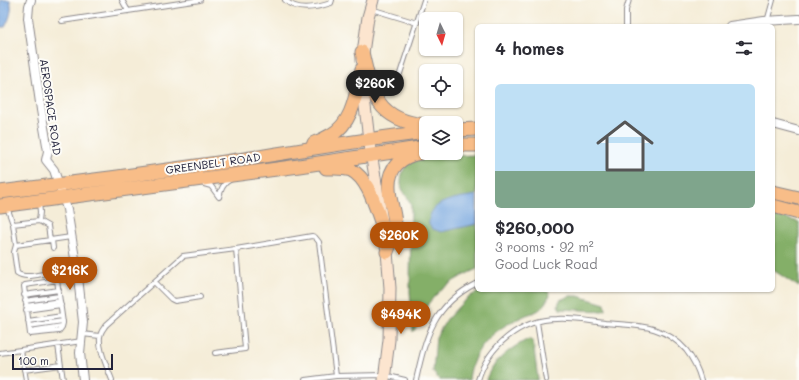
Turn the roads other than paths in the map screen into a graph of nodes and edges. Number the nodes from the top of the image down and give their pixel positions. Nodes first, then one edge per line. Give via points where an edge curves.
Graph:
1 (31, 0) edge
2 (122, 0) edge
3 (200, 0) edge
4 (285, 0) edge
5 (332, 0) edge
6 (424, 0) edge
7 (629, 0) edge
8 (773, 0) edge
9 (371, 4) edge
10 (128, 11) junction
11 (799, 19) edge
12 (62, 21) dead end
13 (764, 21) junction
14 (417, 23) junction
15 (626, 24) edge
16 (744, 24) edge
17 (362, 52) junction
18 (362, 69) junction
19 (395, 89) dead end
20 (775, 124) edge
21 (419, 125) edge
22 (463, 129) edge
23 (474, 129) edge
24 (799, 130) edge
25 (419, 133) edge
26 (369, 140) junction
27 (475, 144) edge
28 (463, 145) edge
29 (419, 148) edge
30 (302, 149) junction
31 (475, 149) edge
32 (463, 150) edge
33 (419, 153) edge
34 (371, 155) junction
35 (254, 172) junction
36 (177, 182) junction
37 (58, 185) junction
38 (198, 185) dead end
39 (191, 186) dead end
40 (0, 192) edge
41 (775, 192) edge
42 (64, 198) junction
43 (799, 198) edge
44 (38, 202) junction
45 (3, 206) edge
46 (775, 206) edge
47 (799, 212) edge
48 (36, 222) junction
49 (13, 224) junction
50 (383, 227) junction
51 (71, 237) junction
52 (51, 240) junction
53 (16, 245) junction
54 (53, 248) dead end
55 (236, 249) junction
56 (387, 252) junction
57 (55, 262) dead end
58 (78, 277) junction
59 (57, 280) junction
60 (154, 282) junction
61 (475, 284) edge
62 (59, 290) junction
63 (24, 295) junction
64 (200, 297) dead end
65 (60, 300) junction
66 (26, 306) junction
67 (62, 316) junction
68 (28, 321) junction
69 (537, 322) junction
70 (63, 324) junction
71 (29, 328) junction
72 (100, 336) junction
73 (82, 338) junction
74 (58, 345) junction
75 (21, 350) junction
76 (0, 353) edge
77 (216, 353) dead end
78 (61, 365) junction
79 (24, 370) junction
80 (336, 376) junction
81 (384, 378) edge
82 (320, 379) edge
83 (26, 380) edge
84 (63, 380) edge
85 (82, 380) edge
86 (112, 380) edge
87 (306, 380) edge
88 (405, 380) edge
89 (416, 380) edge
90 (478, 380) edge
91 (546, 380) edge
92 (701, 380) edge

1 - 37 street, AEROSPACE ROAD via 28,18 48,151 46,160 54,170
2 - 10 lane
3 - 10 lane
4 - 5 lane via 304,8 318,7 331,3
6 - 14 lane
7 - 15 lane
8 - 13 lane via 768,18
9 - 14 lane
9 - 17 main road
10 - 12 lane
11 - 13 street
13 - 16 street
14 - 19 lane
17 - 18 main road
17 - 21 main road via 371,90 384,109 405,122
18 - 26 main road
18 - 30 main road via 352,111 343,125 332,135
20 - 24 street
22 - 23 main road
25 - 26 main road, GREENBELT ROAD
26 - 30 main road, GREENBELT ROAD
26 - 34 main road
27 - 28 main road
29 - 34 main road, GREENBELT ROAD
30 - 37 main road, GREENBELT ROAD
31 - 32 main road
33 - 56 main road via 410,154 396,163 390,177 389,188 395,225
34 - 35 main road, GREENBELT ROAD
34 - 50 main road
35 - 36 main road, GREENBELT ROAD
35 - 38 lane via 242,179 225,182 219,197 211,186
35 - 50 main road via 324,168 351,170 369,190
36 - 39 lane
36 - 42 main road, GREENBELT ROAD
37 - 40 main road, GREENBELT ROAD
37 - 42 street, AEROSPACE ROAD
41 - 43 main road
42 - 44 main road, GREENBELT ROAD
42 - 51 street, AEROSPACE ROAD
44 - 45 main road, GREENBELT ROAD
44 - 48 lane via 40,212
45 - 49 lane
46 - 47 main road
48 - 49 lane
48 - 52 lane via 48,226
49 - 53 lane
50 - 56 main road
51 - 52 lane
51 - 58 street, AEROSPACE ROAD
52 - 53 lane via 28,241
52 - 54 lane
53 - 57 lane via 14,252 17,273 20,276 55,271
55 - 60 lane via 183,256
55 - 77 lane via 245,349
55 - 80 lane via 312,236 318,239
56 - 81 main road via 390,316
58 - 59 lane
58 - 73 street, AEROSPACE ROAD via 83,322
59 - 62 lane
59 - 63 lane via 24,286
60 - 64 lane via 171,300
60 - 72 lane via 106,325
61 - 89 lane via 456,295 436,318 428,334
62 - 63 lane
62 - 65 lane
63 - 66 lane
65 - 66 lane
65 - 66 lane
65 - 67 lane
66 - 68 lane
67 - 68 lane
67 - 70 lane
68 - 71 lane
69 - 90 lane via 521,328 501,343 483,366
69 - 91 lane
69 - 92 lane via 556,319 576,320 658,330 675,339 691,356
70 - 71 lane
70 - 71 lane via 59,330 30,334
72 - 73 lane
72 - 86 lane
73 - 74 lane
73 - 85 street, AEROSPACE ROAD
74 - 75 lane
74 - 78 lane
75 - 76 lane
75 - 79 lane
78 - 79 lane
78 - 84 lane
79 - 83 lane
80 - 81 lane
80 - 82 lane
81 - 88 lane
82 - 87 lane

